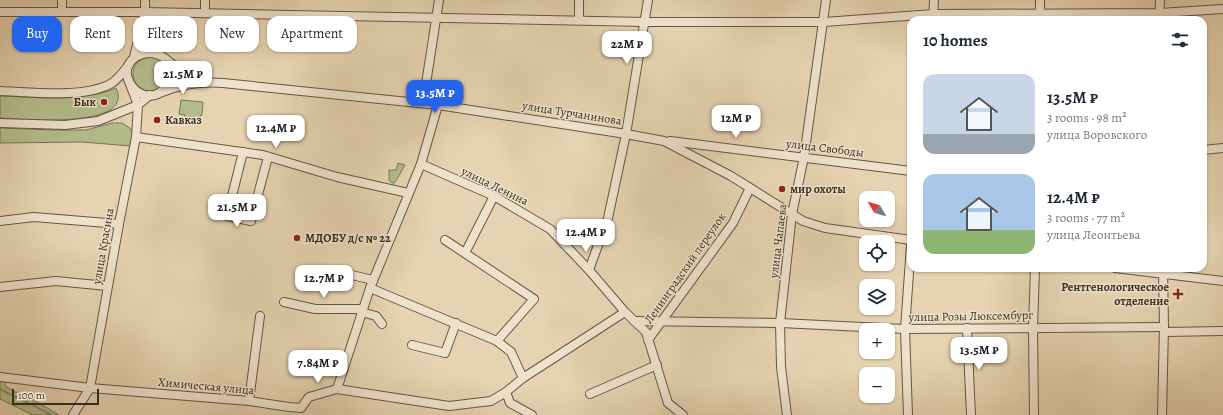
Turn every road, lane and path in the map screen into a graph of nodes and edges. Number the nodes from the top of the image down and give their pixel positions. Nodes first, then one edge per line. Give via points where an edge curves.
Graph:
1 (62, 0) edge
2 (145, 0) edge
3 (205, 0) edge
4 (439, 0) edge
5 (579, 0) edge
6 (648, 0) edge
7 (826, 0) edge
8 (934, 0) edge
9 (1040, 0) edge
10 (1160, 0) edge
11 (1223, 9) edge
12 (0, 12) edge
13 (62, 12) junction
14 (205, 13) junction
15 (144, 14) junction
16 (933, 16) edge
17 (1040, 16) edge
18 (1159, 16) edge
19 (436, 17) junction
20 (907, 18) edge
21 (579, 20) junction
22 (644, 22) junction
23 (824, 22) junction
24 (163, 57) junction
25 (132, 61) junction
26 (128, 79) junction
27 (206, 82) junction
28 (0, 91) edge
29 (153, 95) junction
30 (423, 103) junction
31 (438, 104) junction
32 (138, 105) junction
33 (0, 123) edge
34 (626, 134) junction
35 (136, 137) junction
36 (664, 141) junction
37 (1223, 148) edge
38 (1207, 150) edge
39 (243, 152) junction
40 (268, 157) junction
41 (804, 157) junction
42 (421, 164) junction
43 (907, 170) edge
44 (750, 188) junction
45 (408, 193) junction
46 (494, 196) junction
47 (792, 214) junction
48 (0, 221) edge
49 (118, 224) junction
50 (907, 239) edge
51 (445, 240) dead end
52 (465, 253) junction
53 (319, 270) dead end
54 (589, 270) junction
55 (909, 272) edge
56 (1035, 272) edge
57 (1163, 272) edge
58 (1169, 272) edge
59 (373, 280) junction
60 (1223, 281) edge
61 (108, 286) junction
62 (0, 287) edge
63 (370, 288) junction
64 (284, 302) dead end
65 (361, 310) junction
66 (625, 312) junction
67 (260, 316) dead end
68 (634, 321) junction
69 (661, 321) junction
70 (456, 323) junction
71 (780, 323) junction
72 (382, 324) dead end
73 (967, 328) junction
74 (1033, 328) junction
75 (905, 329) junction
76 (1164, 329) junction
77 (1223, 331) edge
78 (648, 340) junction
79 (497, 341) junction
80 (412, 345) dead end
81 (656, 365) junction
82 (0, 377) edge
83 (522, 378) junction
84 (90, 388) junction
85 (337, 389) junction
86 (506, 392) junction
87 (590, 394) dead end
88 (249, 402) junction
89 (74, 415) edge
90 (532, 415) edge
91 (683, 415) edge
92 (787, 415) edge
93 (908, 415) edge
94 (971, 415) edge
95 (1034, 415) edge
96 (1162, 415) edge

1 - 13 street
2 - 15 street
3 - 14 street
4 - 19 street
5 - 21 street
6 - 22 street
7 - 23 street, улица Чапаева
8 - 16 street
9 - 17 street
10 - 18 street
11 - 18 street
12 - 13 street
13 - 15 street
14 - 15 street
14 - 19 street
15 - 24 street via 148,34 154,47
15 - 25 street
17 - 18 street
19 - 21 street
19 - 30 street
20 - 23 street
21 - 22 street
22 - 23 street
22 - 34 street
23 - 41 street, улица Чапаева
24 - 25 street via 151,52
24 - 27 street, улица Турчанинова via 186,74
24 - 29 street via 171,70 170,77 167,85
25 - 26 street via 127,71
25 - 28 street via 114,82 102,88 74,93
26 - 29 street via 141,94
26 - 32 street, улица Красина
27 - 29 street, улица Турчанинова
27 - 30 street, улица Турчанинова
29 - 32 street, улица Турчанинова
30 - 31 street, улица Турчанинова
31 - 34 street, улица Турчанинова
31 - 42 street
32 - 33 street, улица Турчанинова via 92,122 65,125
32 - 35 street, улица Красина
34 - 36 street, улица Турчанинова
34 - 54 street via 608,218
35 - 39 street
35 - 49 street, улица Красина
36 - 41 street, улица Свободы
36 - 44 street, улица Турчанинова
37 - 38 street
39 - 40 street
39 - 40 street via 227,216 251,221
40 - 45 street via 336,177
41 - 43 street, улица Свободы
41 - 47 street, улица Чапаева
42 - 45 street
42 - 46 street, улица Ленина
44 - 47 street, улица Турчанинова
44 - 69 street, Ленинградский переулок via 733,223
45 - 59 street
46 - 52 street
46 - 54 street, улица Ленина via 550,229
47 - 50 street, улица Турчанинова via 825,228
47 - 71 street, улица Чапаева
48 - 49 street via 34,217
49 - 61 street, улица Красина
51 - 52 street
52 - 79 street via 534,299
53 - 59 street
54 - 66 street, улица Ленина
55 - 75 street
56 - 74 street
57 - 76 street
58 - 60 street
59 - 63 street
61 - 62 street via 56,281
61 - 84 street, улица Красина
63 - 65 street
63 - 70 street
64 - 65 street via 315,309
65 - 72 street via 376,316
65 - 85 street
66 - 68 street, улица Ленина
66 - 83 street, Ленинградский переулок
67 - 88 street
68 - 69 street, улица Розы Люксембург
68 - 78 street, улица Ленина via 646,332
69 - 71 street, улица Розы Люксембург
69 - 78 street, Ленинградский переулок
70 - 79 street
70 - 80 street via 445,353
71 - 75 street, улица Розы Люксембург
71 - 92 street, улица Чапаева via 781,367
73 - 74 street, улица Розы Люксембург
73 - 75 street, улица Розы Люксембург
73 - 94 street
74 - 76 street, улица Розы Люксембург
74 - 95 street
75 - 93 street
76 - 77 street, улица Розы Люксембург
76 - 96 street
78 - 81 street, улица Ленина
79 - 83 street via 511,352
81 - 87 street
81 - 91 street, улица Ленина via 668,403
82 - 84 street, Химическая улица
83 - 86 street, Ленинградский переулок
84 - 88 street, Химическая улица
84 - 89 street, улица Красина
85 - 86 street, Химическая улица via 449,406 491,401
85 - 88 street, Химическая улица via 309,397 301,408
86 - 90 street via 510,403

